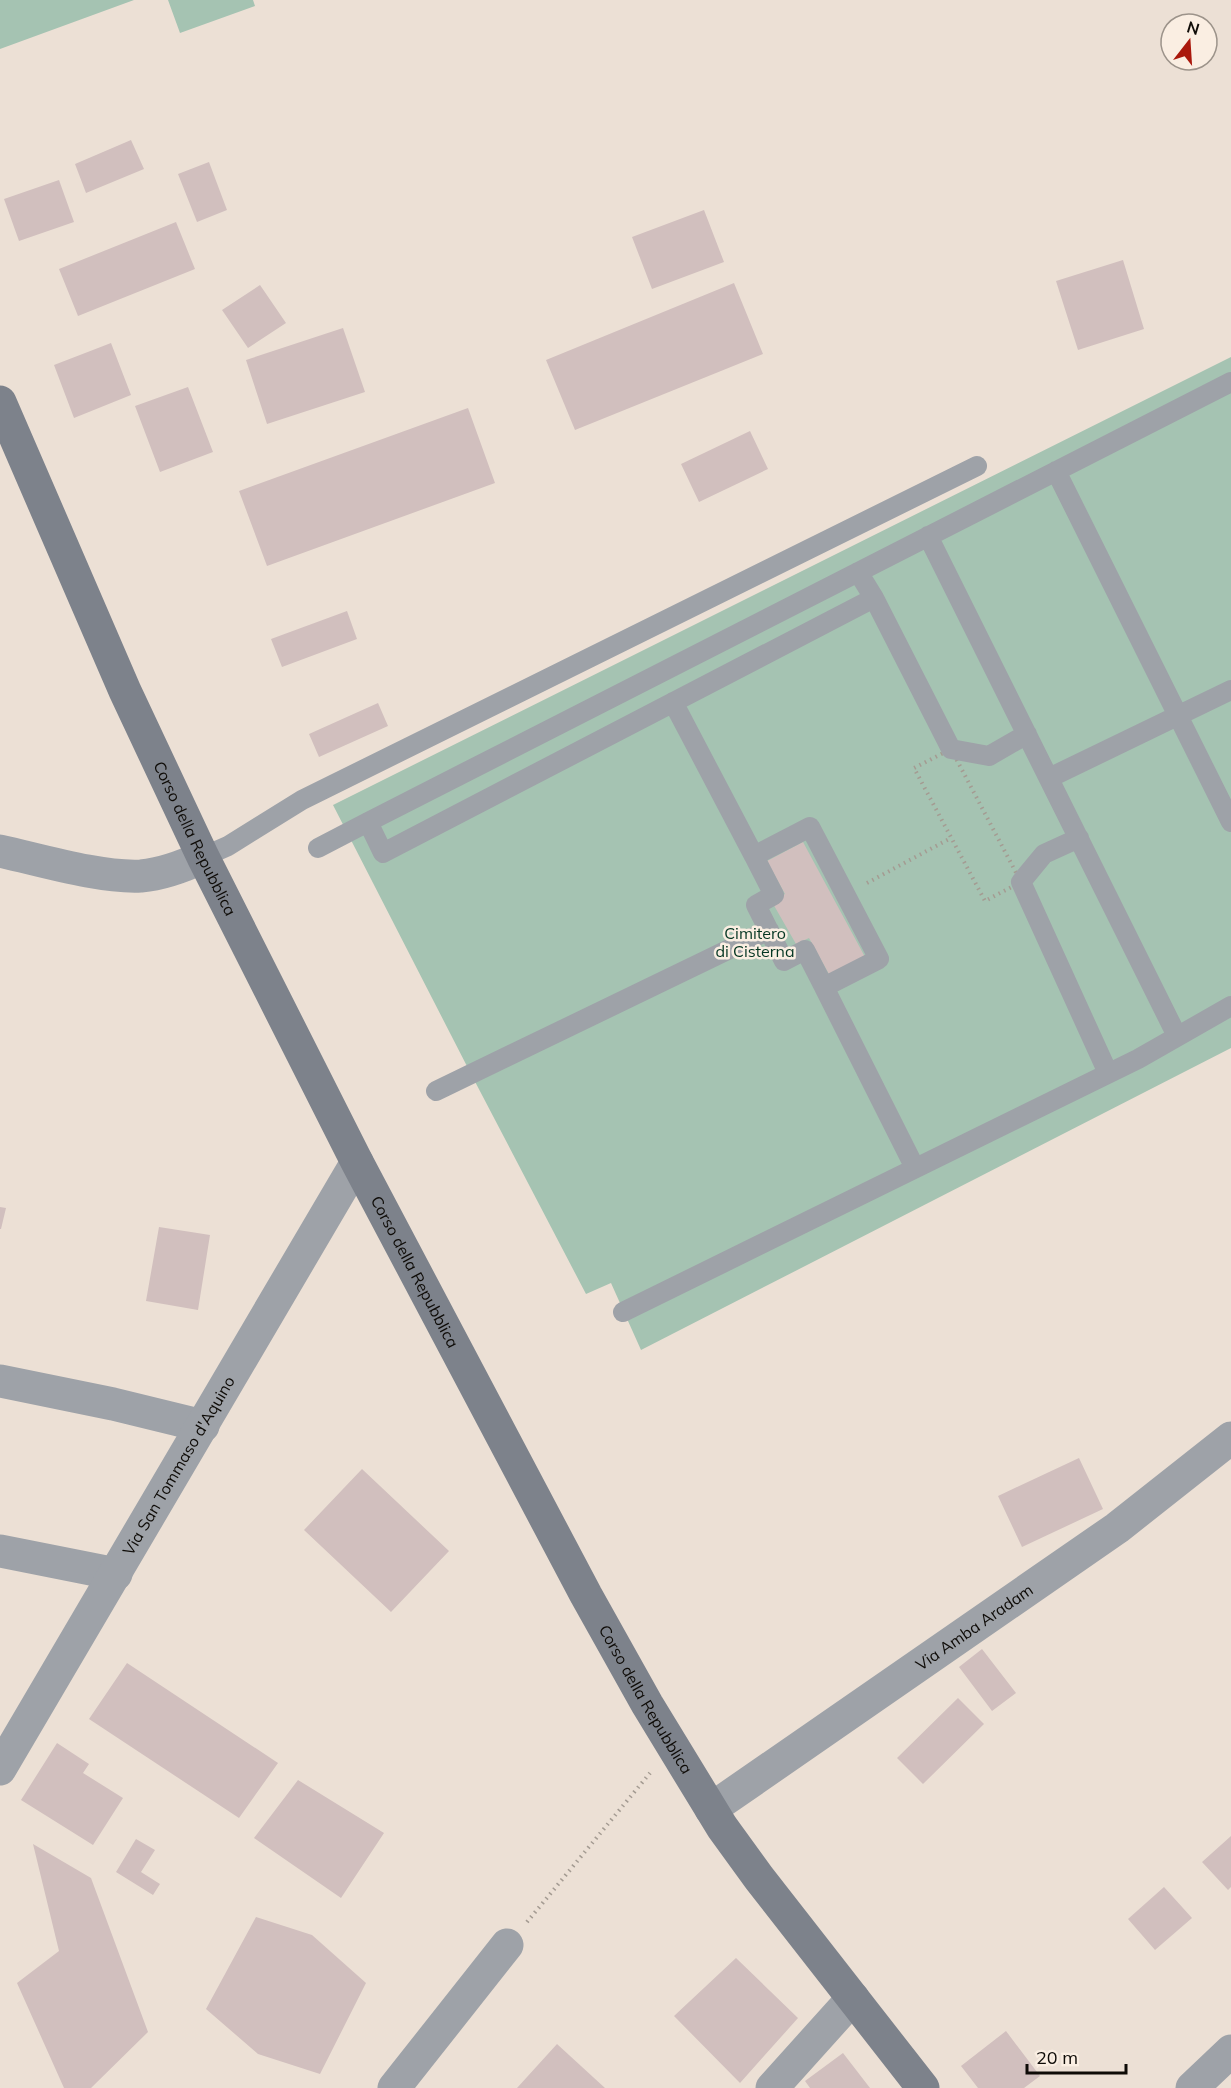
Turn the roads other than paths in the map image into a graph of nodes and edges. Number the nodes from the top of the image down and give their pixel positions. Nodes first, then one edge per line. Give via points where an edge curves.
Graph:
1 (1231, 382) edge
2 (0, 402) edge
3 (977, 466) dead end
4 (1056, 471) junction
5 (928, 536) junction
6 (858, 572) junction
7 (874, 598) junction
8 (1231, 690) edge
9 (673, 702) junction
10 (1178, 716) junction
11 (1027, 734) junction
12 (1048, 778) junction
13 (368, 822) junction
14 (1231, 822) edge
15 (1079, 838) junction
16 (318, 849) dead end
17 (0, 851) edge
18 (754, 856) junction
19 (203, 857) junction
20 (769, 930) junction
21 (824, 987) junction
22 (1231, 1006) edge
23 (1178, 1036) junction
24 (1108, 1073) junction
25 (436, 1091) dead end
26 (357, 1162) junction
27 (915, 1168) junction
28 (623, 1312) dead end
29 (0, 1381) edge
30 (203, 1426) junction
31 (1231, 1438) edge
32 (0, 1551) edge
33 (116, 1574) junction
34 (11, 1726) edge
35 (0, 1769) edge
36 (711, 1809) junction
37 (507, 1946) road end
38 (853, 1998) junction
39 (1231, 2051) edge
40 (394, 2088) edge
41 (772, 2088) edge
42 (923, 2088) edge
43 (1192, 2088) edge

1 - 4 lane
2 - 19 street, Corso della Repubblica via 125,691
3 - 19 lane via 313,794
4 - 5 lane
4 - 10 lane
5 - 6 lane
5 - 11 lane
6 - 7 lane
6 - 13 lane
7 - 9 lane
7 - 11 lane via 951,749 989,756
8 - 10 lane
9 - 13 lane via 383,853
9 - 18 lane
10 - 12 lane
10 - 14 lane
11 - 12 lane
12 - 15 lane
13 - 16 lane
15 - 23 lane
15 - 24 lane via 1044,854 1021,882
17 - 19 street via 127,876 178,868
18 - 20 lane via 774,895 756,905
18 - 21 lane via 810,827 879,959
19 - 26 street, Corso della Repubblica
20 - 21 lane via 784,960 805,950
20 - 25 lane
21 - 27 lane
22 - 23 lane
23 - 24 lane
24 - 27 lane
26 - 30 street, Via San Tommaso d'Aquino
26 - 36 street, Corso della Repubblica via 586,1595
27 - 28 lane
29 - 30 street
30 - 33 street, Via San Tommaso d'Aquino
31 - 36 street, Via Amba Aradam via 1117,1528
32 - 33 street
33 - 34 street, Via San Tommaso d'Aquino
34 - 35 street, Via San Tommaso d'Aquino
36 - 38 street, Corso della Repubblica via 759,1878
37 - 40 street
38 - 41 street
38 - 42 street, Corso della Repubblica
39 - 43 street

